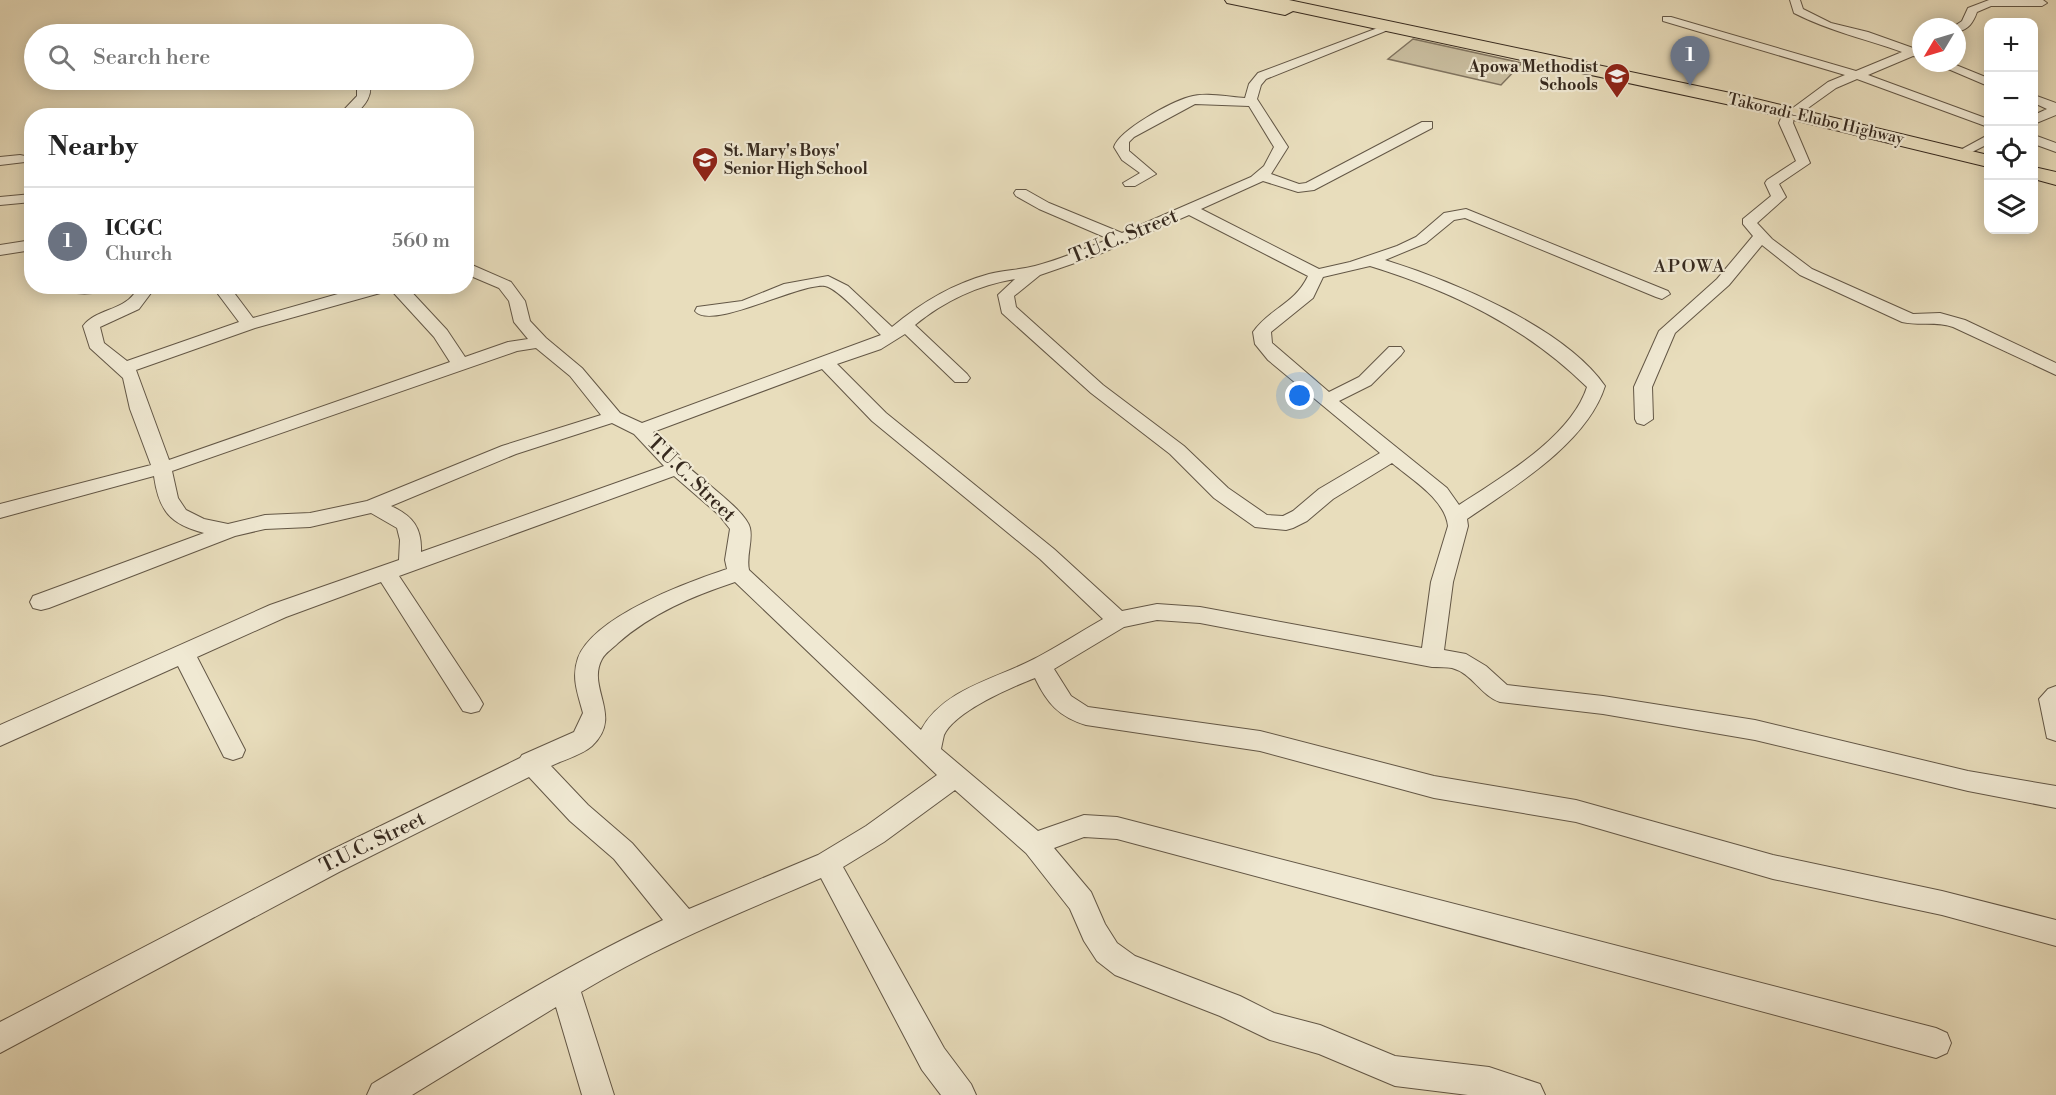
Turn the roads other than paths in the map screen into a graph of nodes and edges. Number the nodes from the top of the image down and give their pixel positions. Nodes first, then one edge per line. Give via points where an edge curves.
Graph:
1 (1233, 0) edge
2 (1266, 0) edge
3 (1795, 0) edge
4 (2038, 1) edge
5 (2056, 8) edge
6 (1325, 14) junction
7 (1667, 19) dead end
8 (1966, 24) edge
9 (1387, 27) junction
10 (1912, 50) edge
11 (1912, 54) edge
12 (1963, 72) edge
13 (1854, 74) junction
14 (1984, 80) edge
15 (363, 90) edge
16 (2038, 101) edge
17 (1253, 104) junction
18 (356, 108) edge
19 (2056, 109) edge
20 (1793, 113) junction
21 (2038, 118) edge
22 (1984, 121) edge
23 (1427, 125) dead end
24 (2038, 141) edge
25 (1984, 142) edge
26 (2056, 148) edge
27 (1960, 154) junction
28 (20, 159) dead end
29 (1984, 160) edge
30 (0, 161) edge
31 (2038, 174) edge
32 (1262, 176) junction
33 (2056, 179) edge
34 (1130, 183) dead end
35 (1021, 193) dead end
36 (24, 199) edge
37 (0, 201) edge
38 (1191, 210) junction
39 (1761, 236) junction
40 (1123, 239) junction
41 (24, 246) edge
42 (0, 250) edge
43 (1371, 261) junction
44 (474, 271) edge
45 (1036, 271) junction
46 (1317, 274) junction
47 (142, 294) edge
48 (226, 294) edge
49 (357, 294) edge
50 (404, 294) edge
51 (1662, 294) dead end
52 (703, 311) dead end
53 (249, 324) junction
54 (898, 330) junction
55 (540, 342) junction
56 (1395, 351) dead end
57 (826, 363) junction
58 (461, 366) junction
59 (126, 367) junction
60 (2056, 370) edge
61 (961, 378) dead end
62 (1326, 400) junction
63 (613, 417) junction
64 (1644, 419) dead end
65 (641, 430) junction
66 (1393, 454) junction
67 (162, 468) junction
68 (677, 468) junction
69 (372, 507) junction
70 (0, 511) edge
71 (1456, 516) junction
72 (229, 531) junction
73 (409, 563) junction
74 (385, 572) junction
75 (739, 573) junction
76 (41, 602) dead end
77 (1118, 620) junction
78 (183, 653) junction
79 (1432, 658) junction
80 (1041, 666) junction
81 (2056, 695) edge
82 (471, 704) dead end
83 (2056, 731) edge
84 (0, 736) edge
85 (233, 750) dead end
86 (928, 752) junction
87 (531, 762) junction
88 (957, 775) junction
89 (2056, 797) edge
90 (1035, 845) junction
91 (827, 863) junction
92 (684, 924) junction
93 (2056, 933) edge
94 (564, 985) junction
95 (0, 1038) edge
96 (1936, 1043) dead end
97 (382, 1095) edge
98 (598, 1095) edge
99 (960, 1095) edge
100 (1529, 1095) edge

1 - 6 highway, Takoradi-Elubo Highway
2 - 6 highway, Takoradi-Elubo Highway
3 - 10 street via 1798,11 1821,24
4 - 5 street
4 - 8 street via 1990,3 1972,10
6 - 9 highway, Takoradi-Elubo Highway
7 - 13 street
9 - 17 street via 1269,71 1255,84
9 - 20 highway, Takoradi-Elubo Highway
11 - 13 street
12 - 14 street
13 - 20 street
13 - 22 street
15 - 18 street
16 - 19 street
17 - 32 street via 1281,147
17 - 34 street via 1192,100 1129,134 1120,146 1123,154 1149,174
19 - 21 street
20 - 27 highway, Takoradi-Elubo Highway
20 - 39 street via 1786,123 1803,163 1772,183 1779,197 1776,202 1750,219
23 - 32 street via 1309,187 1283,185
24 - 26 street
25 - 27 street
27 - 29 highway, Takoradi-Elubo Highway
28 - 30 street
31 - 33 highway
32 - 38 street, T.U.C. Street
35 - 40 street
36 - 37 street
38 - 40 street, T.U.C. Street
38 - 46 street
39 - 60 street via 1817,278 1908,318 1937,317 1955,322
39 - 64 street via 1723,282 1667,331 1642,387
40 - 45 street, T.U.C. Street
41 - 42 street
43 - 46 street
43 - 51 street via 1421,240 1449,216 1466,213
43 - 71 street via 1445,286 1528,329 1545,339 1596,386 1590,405 1572,428 1500,487
44 - 55 street via 506,285 517,301 522,322
45 - 54 street, T.U.C. Street via 974,284 924,309
45 - 66 street via 1005,295 1008,309 1097,389 1177,450 1221,493 1262,522 1286,523 1300,516 1326,494
46 - 62 street via 1306,294 1262,332 1264,344 1274,356
47 - 59 street via 122,312 92,326 98,348
48 - 53 street
49 - 53 street
50 - 58 street via 441,334
52 - 54 street via 745,305 790,287 828,281
53 - 59 street
54 - 57 street, T.U.C. Street via 875,345
54 - 61 street
55 - 58 street via 514,346
55 - 63 street via 576,372
56 - 62 street via 1365,381
57 - 65 street, T.U.C. Street
57 - 77 street via 879,417 1047,554
58 - 67 street
59 - 67 street
62 - 66 street
63 - 65 street
63 - 69 street via 509,450
65 - 68 street, T.U.C. Street
66 - 71 street via 1440,493
67 - 70 street
67 - 72 street via 164,489 175,511 195,524
68 - 73 street
68 - 75 street, T.U.C. Street via 726,510 740,528 736,560
69 - 72 street via 337,516 265,522
69 - 73 street via 406,522 412,536
71 - 79 street via 1457,536 1442,582
72 - 76 street
73 - 74 street
74 - 78 street via 278,611
74 - 82 street
75 - 86 street
75 - 87 street, T.U.C. Street via 673,596 616,631 590,657 586,689 595,707 595,722 583,739 559,753
77 - 79 street via 1157,612 1200,615
77 - 80 street
78 - 84 street
78 - 85 street
79 - 89 street via 1458,660 1500,693 1755,730 1968,781
80 - 86 street via 953,710 933,731
80 - 93 street via 1060,704 1086,716 1260,741 1434,787 1576,811 1763,864 1942,903
81 - 83 street via 2051,699
86 - 88 street
87 - 92 street via 579,813 623,851
87 - 95 street, T.U.C. Street
88 - 90 street
88 - 91 street
90 - 96 street via 1092,823 1117,828
90 - 100 street via 1081,901 1107,952 1125,966 1219,1001 1270,1026 1320,1040 1395,1071 1489,1082
91 - 92 street
91 - 99 street via 923,1041
92 - 94 street
94 - 97 street
94 - 98 street

